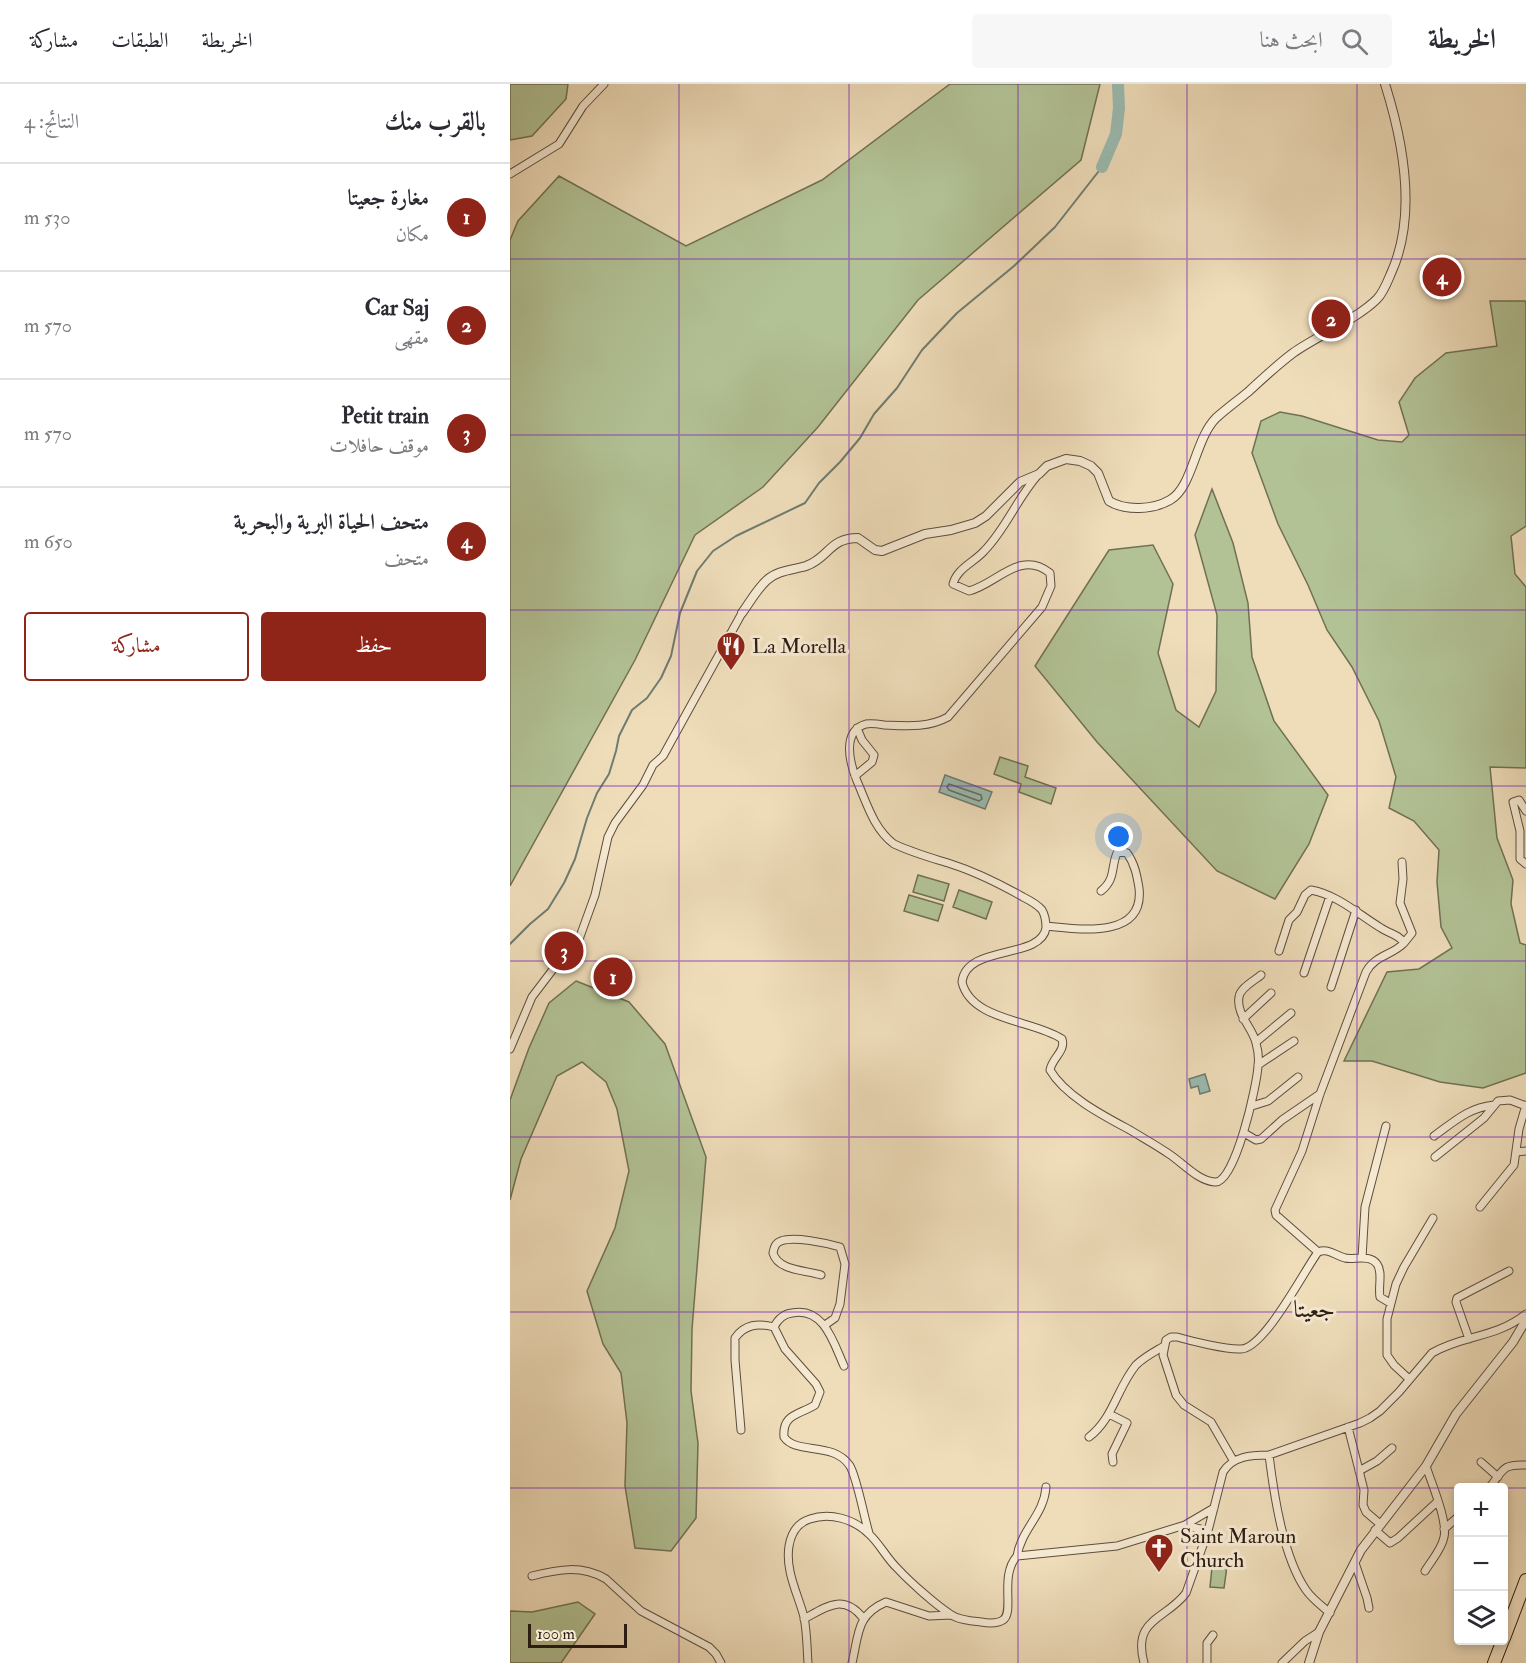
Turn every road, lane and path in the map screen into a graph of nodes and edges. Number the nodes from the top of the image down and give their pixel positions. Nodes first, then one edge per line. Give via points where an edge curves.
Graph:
1 (604, 84) edge
2 (1385, 84) edge
3 (510, 174) edge
4 (1039, 474) junction
5 (742, 613) joint
6 (857, 728) junction
7 (855, 776) junction
8 (1526, 811) edge
9 (1402, 862) dead end
10 (1526, 864) edge
11 (1101, 891) dead end
12 (1330, 896) junction
13 (1356, 910) junction
14 (1046, 926) junction
15 (1404, 943) junction
16 (1279, 951) dead end
17 (1304, 973) dead end
18 (1261, 975) dead end
19 (1331, 987) dead end
20 (1271, 993) dead end
21 (1291, 1013) dead end
22 (1244, 1019) junction
23 (1294, 1041) dead end
24 (1256, 1042) junction
25 (510, 1049) edge
26 (1258, 1065) junction
27 (1298, 1077) dead end
28 (1320, 1094) junction
29 (1494, 1105) junction
30 (1252, 1106) junction
31 (1526, 1106) edge
32 (1386, 1126) dead end
33 (1244, 1133) junction
34 (1434, 1136) dead end
35 (1526, 1151) edge
36 (1516, 1152) junction
37 (1435, 1157) dead end
38 (1480, 1207) dead end
39 (1433, 1218) dead end
40 (1318, 1252) junction
41 (1362, 1258) junction
42 (1509, 1271) dead end
43 (821, 1275) dead end
44 (1390, 1303) junction
45 (1526, 1314) edge
46 (1526, 1320) edge
47 (825, 1325) junction
48 (774, 1327) junction
49 (1469, 1339) junction
50 (1164, 1346) junction
51 (844, 1366) dead end
52 (1408, 1378) junction
53 (1109, 1414) junction
54 (1348, 1427) junction
55 (741, 1430) dead end
56 (1089, 1437) dead end
57 (1392, 1449) dead end
58 (1269, 1455) junction
59 (1233, 1460) junction
60 (1113, 1462) dead end
61 (1481, 1462) dead end
62 (1526, 1465) edge
63 (1426, 1466) junction
64 (1359, 1471) junction
65 (1498, 1477) junction
66 (1493, 1483) edge
67 (1046, 1487) dead end
68 (1438, 1501) junction
69 (1214, 1508) junction
70 (1454, 1520) edge
71 (1185, 1525) junction
72 (1378, 1527) junction
73 (1444, 1529) junction
74 (1208, 1531) junction
75 (869, 1533) junction
76 (1017, 1556) junction
77 (1354, 1563) junction
78 (1425, 1570) dead end
79 (532, 1576) dead end
80 (1526, 1580) edge
81 (1369, 1608) dead end
82 (1330, 1613) junction
83 (951, 1615) junction
84 (863, 1618) junction
85 (804, 1619) junction
86 (1508, 1626) edge
87 (1319, 1632) junction
88 (1213, 1635) dead end
89 (1501, 1645) edge
90 (721, 1663) edge
91 (807, 1663) edge
92 (852, 1663) edge
93 (1144, 1663) edge
94 (1207, 1663) edge
95 (1282, 1663) edge
96 (1309, 1663) edge
97 (1494, 1663) edge

1 - 3 street via 583,106 559,144
2 - 4 street via 1396,115 1403,158 1404,212 1398,256 1376,300 1292,354 1215,419 1182,490 1170,500 1145,507 1116,505 1106,496 1098,473 1080,461 1057,461
4 - 5 street via 1020,482 975,523 925,534 882,551 858,538 840,540 807,566 772,576
4 - 6 street via 992,543 958,572 953,584 969,591 1011,569 1029,564 1041,566 1050,573 1052,586 1042,607 948,717 930,725 867,724
5 - 25 street via 663,756 615,823 578,942 532,997
6 - 7 street via 850,750
6 - 7 street via 874,755 872,762
7 - 14 street via 885,838 1015,892 1042,910
8 - 10 street via 1520,800 1514,802 1520,859
9 - 15 street via 1400,903 1412,933
11 - 14 street via 1112,878 1118,851 1127,853 1139,891 1138,906 1130,918 1117,926 1099,929
12 - 13 street
12 - 16 street via 1314,890 1307,892 1289,920
12 - 17 street
13 - 15 street
13 - 19 street
14 - 33 street via 1035,942 969,966 962,982 967,996 992,1013 1062,1039 1063,1048 1050,1070 1065,1086 1089,1107 1209,1181 1218,1183 1224,1179
15 - 28 street via 1370,964
18 - 22 street via 1239,995
20 - 22 street
21 - 24 street
22 - 24 street
23 - 26 street
24 - 26 street
26 - 30 street
27 - 30 street via 1268,1101
28 - 33 street via 1261,1139
28 - 40 street via 1302,1151 1275,1210
29 - 31 street via 1506,1099
29 - 34 street via 1469,1111
29 - 37 street via 1484,1118
30 - 33 street
31 - 36 street
32 - 41 street via 1365,1207
35 - 36 street
36 - 38 street via 1514,1165
39 - 44 street via 1404,1267
40 - 41 street via 1327,1250 1345,1258
40 - 50 street via 1254,1344 1242,1350 1171,1337
41 - 44 street via 1378,1264 1380,1297
42 - 49 street via 1457,1298
43 - 47 street via 777,1262 775,1245 793,1239 840,1247 845,1264 844,1283 835,1318
44 - 52 street via 1388,1355
45 - 49 street via 1502,1329
46 - 63 street via 1456,1414
47 - 48 street via 814,1316 798,1312 781,1317
47 - 51 street
48 - 55 street via 746,1327 735,1338
48 - 75 street via 785,1349 820,1392 815,1405 787,1419 784,1437 793,1445 831,1452 844,1460 852,1473
49 - 52 street via 1432,1353
50 - 53 street via 1138,1364
50 - 59 street via 1165,1363 1179,1400 1211,1422
52 - 54 street via 1380,1411
53 - 56 street
53 - 60 street via 1127,1423 1112,1454
54 - 58 street
54 - 64 street
57 - 64 street
58 - 59 street
58 - 82 street via 1286,1544 1299,1579 1307,1593
59 - 69 street via 1223,1472
61 - 65 street
62 - 65 street via 1506,1466
63 - 68 street
63 - 72 street
64 - 72 street via 1363,1505
65 - 66 street
67 - 76 street via 1043,1503 1021,1539
68 - 72 street via 1390,1543
68 - 73 street
69 - 71 street
69 - 74 street
70 - 73 street
71 - 74 street
71 - 76 street via 1104,1549
72 - 77 street
73 - 78 street via 1441,1545
74 - 93 street via 1186,1593 1156,1617 1144,1633
75 - 83 street via 897,1569
75 - 85 street via 830,1516 809,1519 795,1530 789,1545 790,1573
76 - 83 street via 1009,1568 1008,1611 1002,1622 985,1623
77 - 81 street
77 - 82 street
79 - 90 street via 580,1569 600,1575 641,1611 708,1647
80 - 86 highway
82 - 87 street
83 - 84 street via 929,1616 886,1602
84 - 85 street via 840,1603
84 - 92 street
85 - 91 street
87 - 95 street
87 - 96 street
88 - 94 street via 1207,1643
89 - 97 highway

